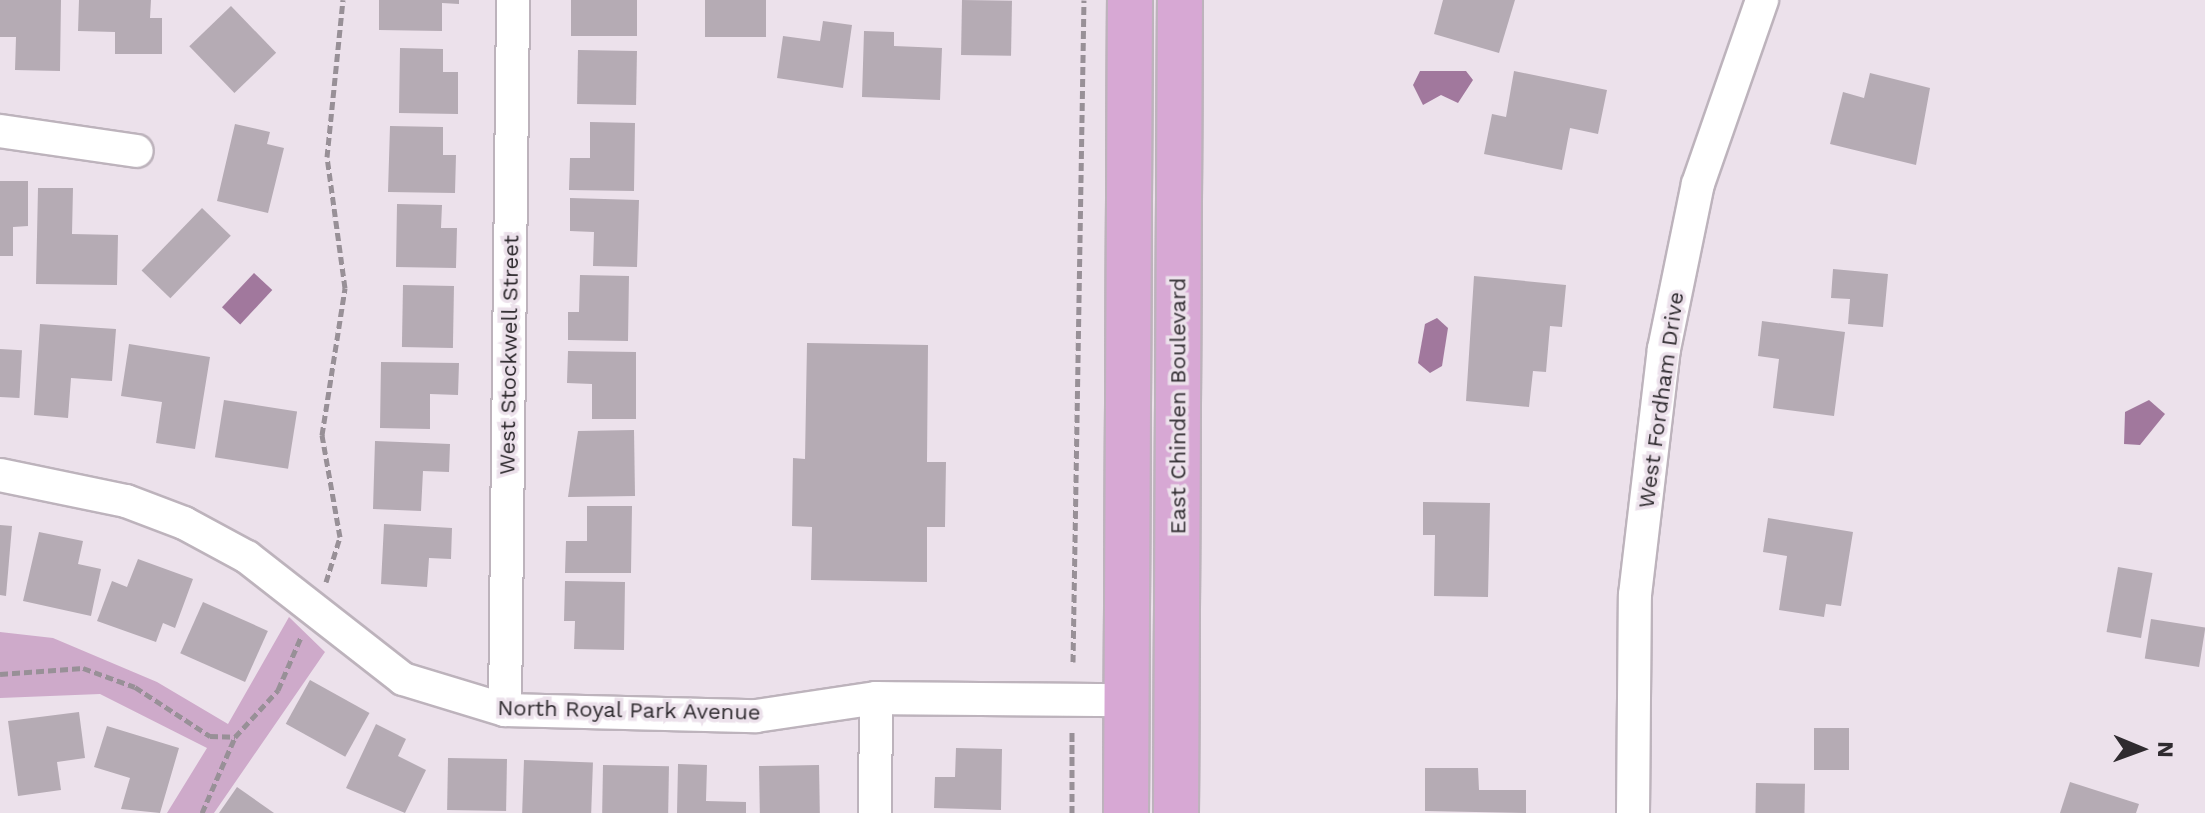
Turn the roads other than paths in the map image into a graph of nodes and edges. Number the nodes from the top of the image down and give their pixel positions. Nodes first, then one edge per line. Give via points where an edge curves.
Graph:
1 (513, 0) edge
2 (1130, 0) edge
3 (1180, 0) edge
4 (1762, 0) edge
5 (0, 131) edge
6 (137, 151) dead end
7 (0, 475) edge
8 (876, 698) junction
9 (1127, 700) junction
10 (505, 710) junction
11 (875, 813) edge
12 (1126, 813) edge
13 (1154, 813) edge
14 (1176, 813) edge
15 (1633, 813) edge

1 - 10 street, West Stockwell Street
2 - 9 main road
3 - 14 main road, East Chinden Boulevard
4 - 15 street, West Fordham Drive via 1698,184 1664,349 1635,595
5 - 6 street
7 - 10 street, North Royal Park Avenue via 126,501 184,523 247,557 403,679
8 - 9 street, North Royal Park Avenue
8 - 10 street, North Royal Park Avenue via 756,716
8 - 11 street
9 - 12 main road
9 - 13 main road via 1154,766

